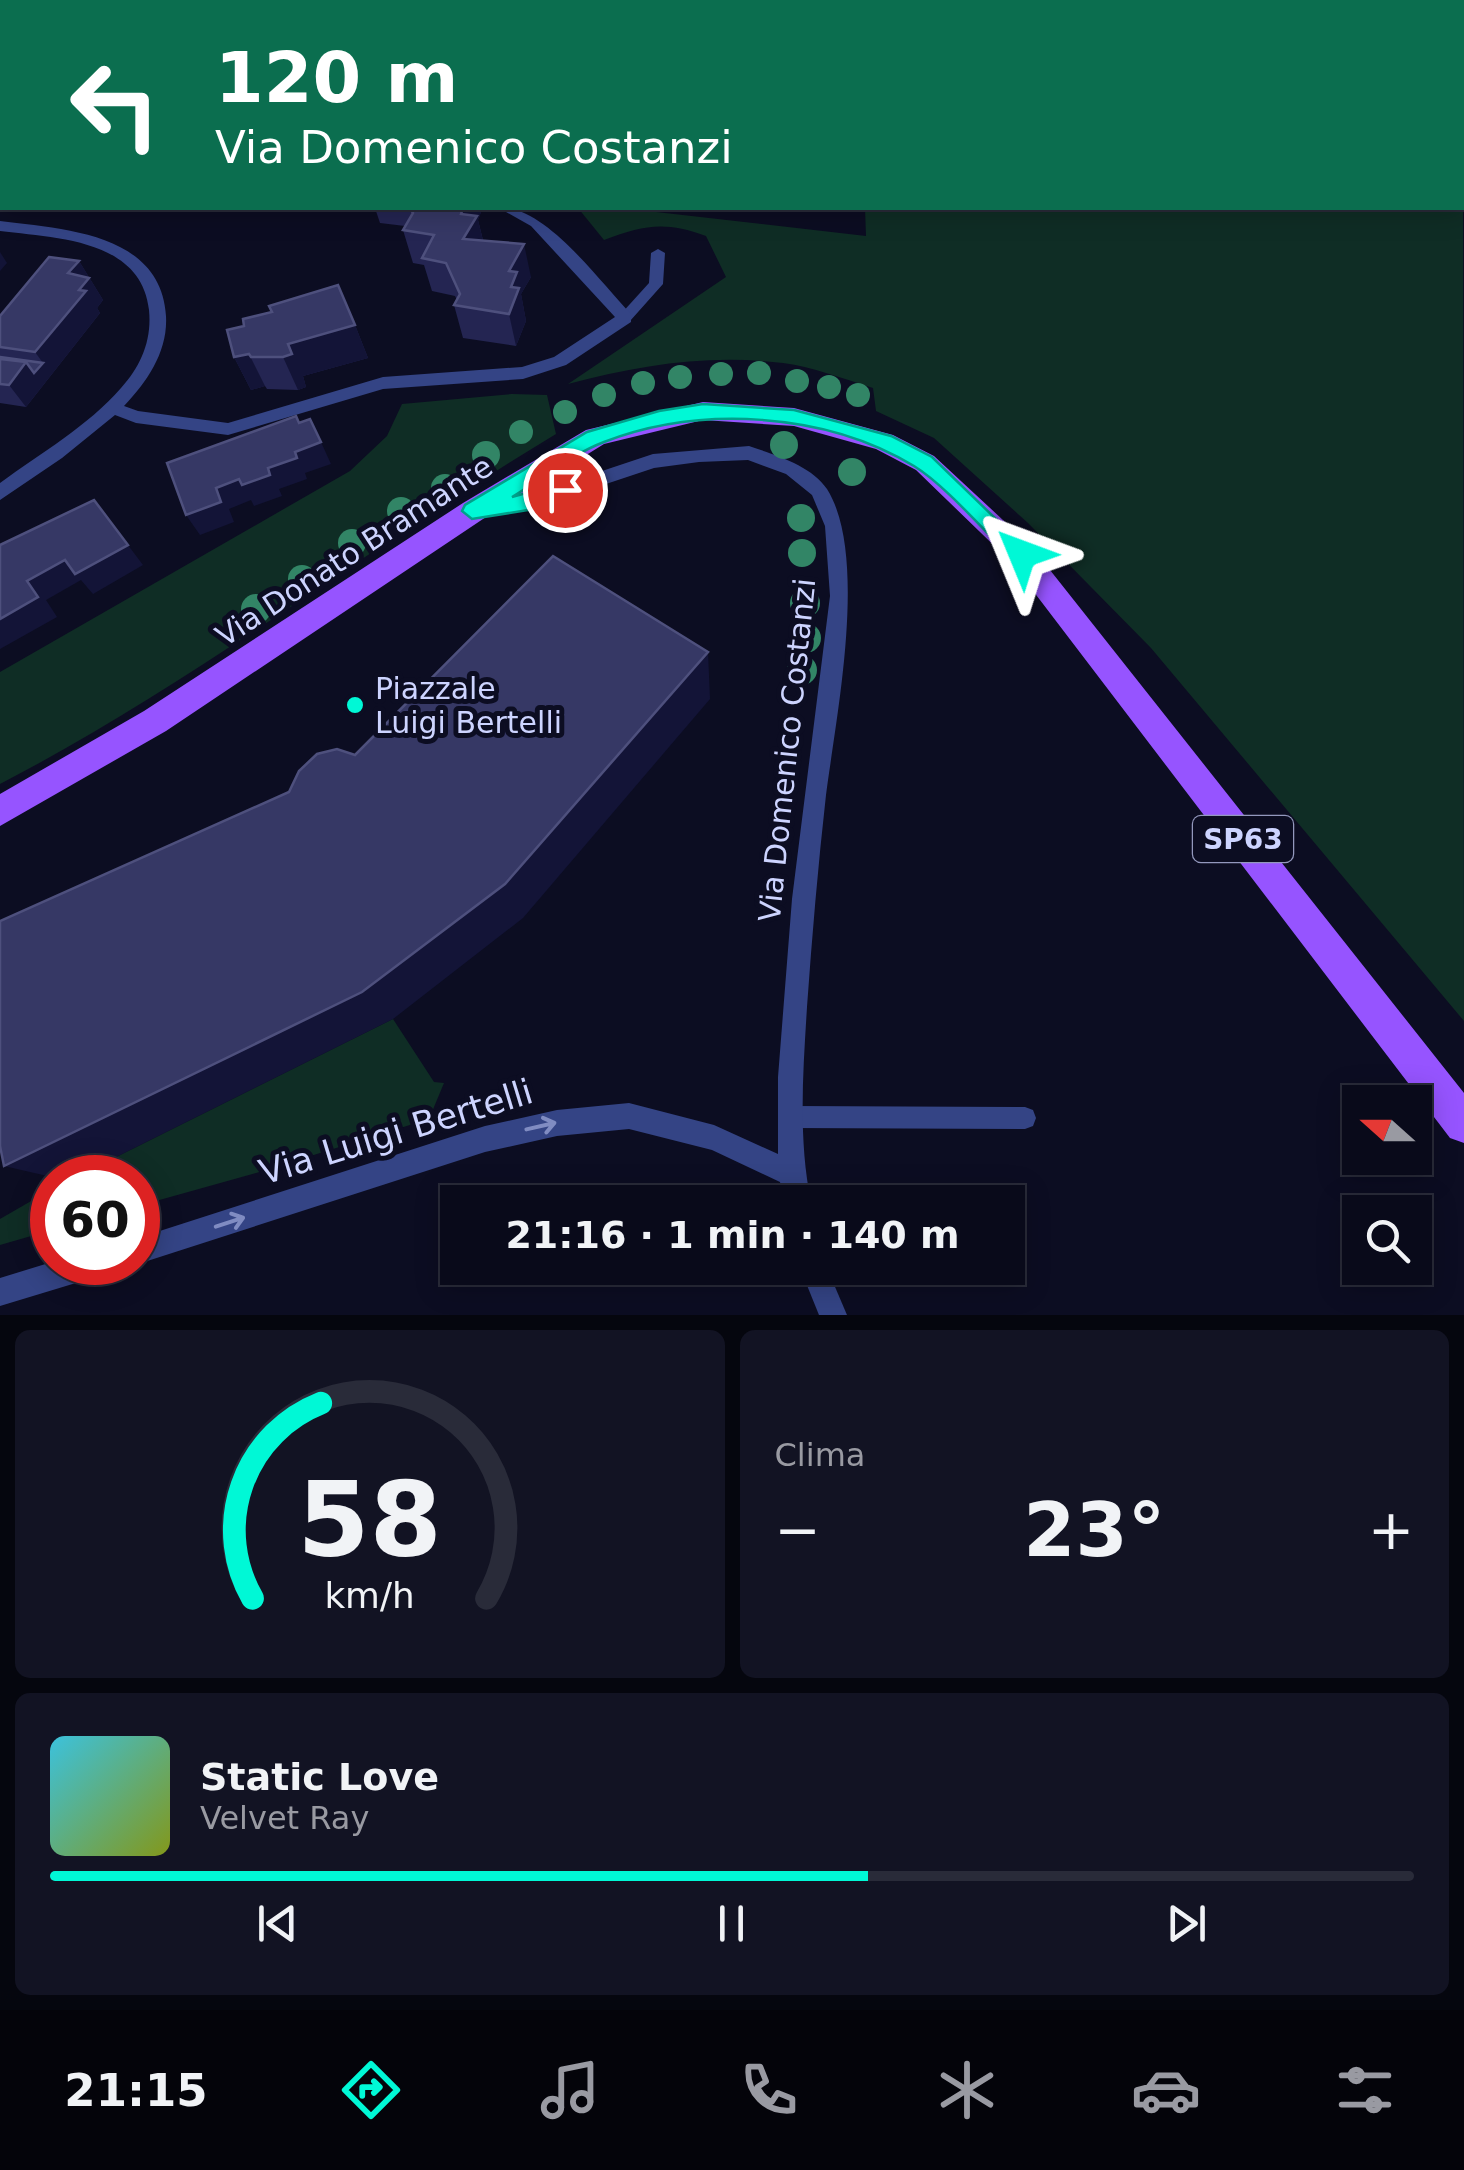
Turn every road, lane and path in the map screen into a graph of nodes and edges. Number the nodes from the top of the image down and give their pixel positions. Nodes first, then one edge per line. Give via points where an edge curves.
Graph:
1 (510, 210) edge
2 (0, 226) edge
3 (658, 253) dead end
4 (625, 318) junction
5 (111, 407) junction
6 (0, 493) edge
7 (472, 511) junction
8 (0, 811) edge
9 (791, 1117) junction
10 (1025, 1118) dead end
11 (1464, 1124) edge
12 (791, 1174) junction
13 (794, 1185) edge
14 (160, 1244) edge
15 (30, 1283) edge
16 (821, 1285) edge
17 (0, 1292) edge
18 (834, 1315) edge

1 - 4 street via 536,223
2 - 5 street via 96,243 147,270 157,291 156,345 140,376
3 - 4 lane via 656,284
4 - 5 street via 560,361 524,373 384,383 228,428 136,417
5 - 6 street
7 - 8 main road, Via Donato Bramante via 155,721
7 - 9 street, Via Domenico Costanzi via 534,501 653,460 699,455 749,453 792,469 819,491 834,526 840,596 804,899
7 - 11 main road, Via Donato Bramante / SP63 via 594,437 703,411 794,417 884,442 925,463 1022,554
9 - 10 lane
9 - 12 street, Via Domenico Costanzi
12 - 13 street, Via Domenico Costanzi
14 -> 12 street, Via Luigi Bertelli via 557,1122 629,1116 714,1138
15 - 17 street
16 - 18 street

